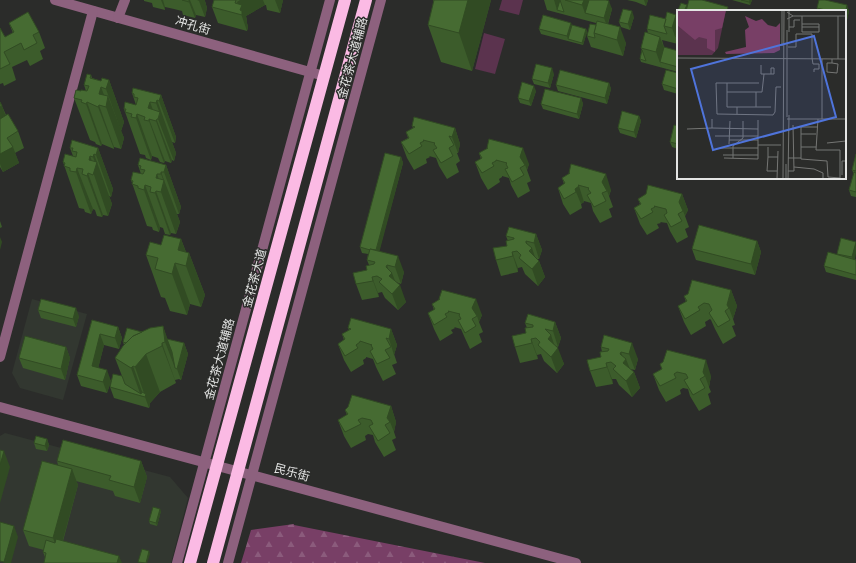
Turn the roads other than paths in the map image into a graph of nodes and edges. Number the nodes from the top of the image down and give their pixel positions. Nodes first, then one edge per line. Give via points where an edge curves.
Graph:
1 (55, 0) edge
2 (126, 0) edge
3 (330, 0) edge
4 (345, 0) edge
5 (366, 0) edge
6 (381, 0) edge
7 (93, 11) junction
8 (118, 18) junction
9 (311, 72) junction
10 (324, 76) junction
11 (0, 357) edge
12 (0, 407) edge
13 (204, 462) junction
14 (216, 465) junction
15 (238, 471) junction
16 (252, 475) junction
17 (177, 563) edge
18 (190, 563) edge
19 (213, 563) edge
20 (228, 563) edge
21 (576, 563) edge

1 - 7 street, 冲孔街
2 - 8 street
3 - 9 street, 金花茶大道辅路
4 - 10 highway, 金花茶大道
5 - 15 highway
6 - 16 street, 金花茶大道辅路
7 - 8 street, 冲孔街
7 - 11 street
8 - 9 street, 冲孔街
9 - 10 street, 冲孔街
9 - 13 street, 金花茶大道辅路
10 - 14 highway, 金花茶大道
12 - 13 street, 民乐街
13 - 14 street, 民乐街
13 - 17 street, 金花茶大道辅路
14 - 15 street, 民乐街
14 - 18 highway, 金花茶大道
15 - 16 street, 民乐街
15 - 19 highway
16 - 20 street, 金花茶大道辅路
16 - 21 street, 民乐街

